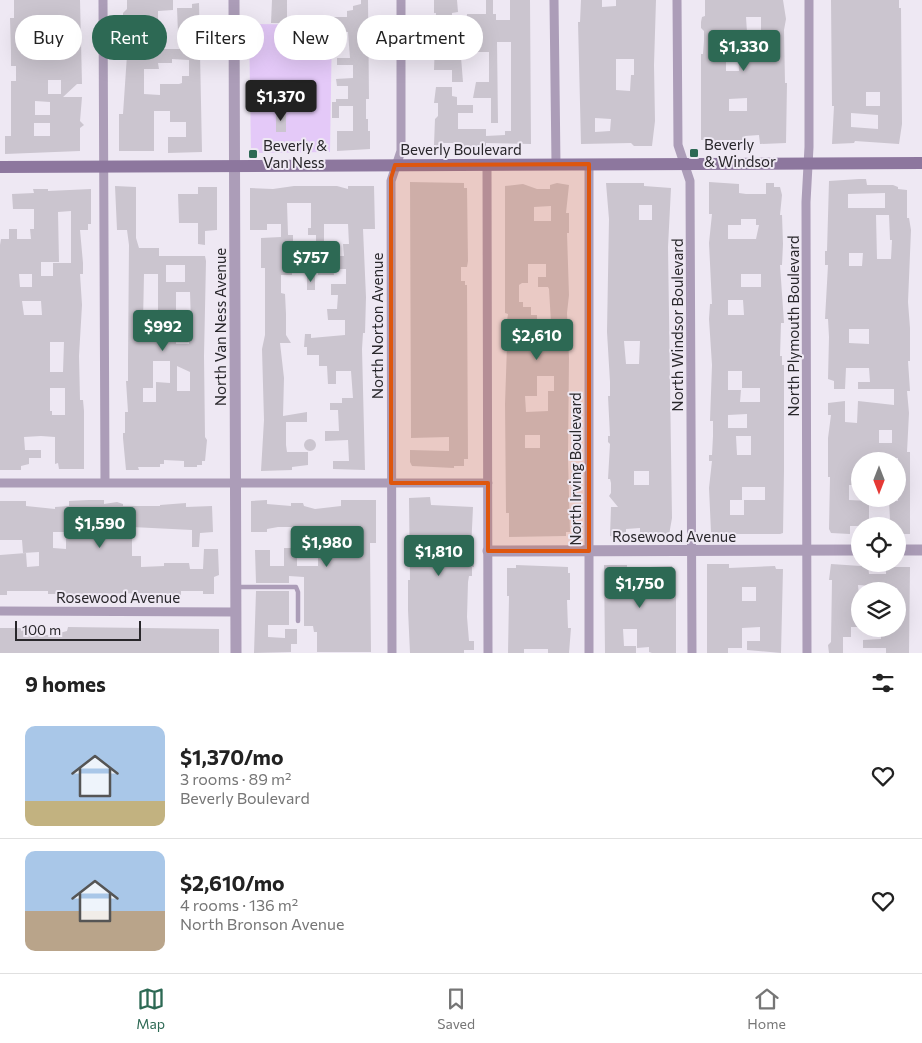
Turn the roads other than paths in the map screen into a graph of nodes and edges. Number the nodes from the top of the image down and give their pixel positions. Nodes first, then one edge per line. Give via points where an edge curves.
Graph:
1 (103, 0) edge
2 (234, 0) edge
3 (401, 0) edge
4 (554, 0) edge
5 (677, 0) edge
6 (809, 0) edge
7 (809, 163) junction
8 (922, 163) edge
9 (556, 164) junction
10 (589, 164) junction
11 (685, 164) junction
12 (234, 165) junction
13 (395, 165) junction
14 (486, 165) junction
15 (0, 166) edge
16 (104, 166) junction
17 (0, 483) edge
18 (105, 483) junction
19 (235, 483) junction
20 (391, 483) junction
21 (488, 483) junction
22 (807, 550) junction
23 (851, 550) edge
24 (906, 550) edge
25 (922, 550) edge
26 (488, 551) junction
27 (589, 551) junction
28 (691, 551) junction
29 (235, 587) junction
30 (0, 611) edge
31 (235, 612) junction
32 (298, 622) dead end
33 (236, 653) edge
34 (392, 653) edge
35 (488, 653) edge
36 (589, 653) edge
37 (692, 653) edge
38 (807, 653) edge

1 - 16 street
2 - 12 street, North Van Ness Avenue
3 - 13 street, North Norton Avenue via 401,151
4 - 9 street
5 - 11 street, North Windsor Boulevard via 678,145
6 - 7 street, North Plymouth Boulevard
7 - 8 main road, Beverly Boulevard
7 - 11 main road, Beverly Boulevard
7 - 22 street, North Plymouth Boulevard via 806,202
9 - 10 main road, Beverly Boulevard
9 - 14 main road, Beverly Boulevard
10 - 11 main road, Beverly Boulevard
10 - 27 street, North Irving Boulevard
11 - 28 street, North Windsor Boulevard via 690,181
12 - 13 main road, Beverly Boulevard
12 - 16 main road, Beverly Boulevard
12 - 19 street, North Van Ness Avenue
13 - 14 main road, Beverly Boulevard
13 - 20 street, North Norton Avenue via 390,181
14 - 21 street
15 - 16 main road, Beverly Boulevard
16 - 18 street
17 - 18 street
18 - 19 street
19 - 20 street
19 - 29 street, North Van Ness Avenue
20 - 21 street
20 - 34 street, North Norton Avenue
21 - 26 street
22 - 23 street, Rosewood Avenue
22 - 28 street, Rosewood Avenue
22 - 38 street, North Plymouth Boulevard
24 - 25 street
26 - 27 street, Rosewood Avenue
26 - 35 street
27 - 28 street, Rosewood Avenue
27 - 36 street, North Irving Boulevard
28 - 37 street, North Windsor Boulevard
29 - 31 street, North Van Ness Avenue
29 - 32 lane via 296,587
30 - 31 street, Rosewood Avenue
31 - 33 street, North Van Ness Avenue

